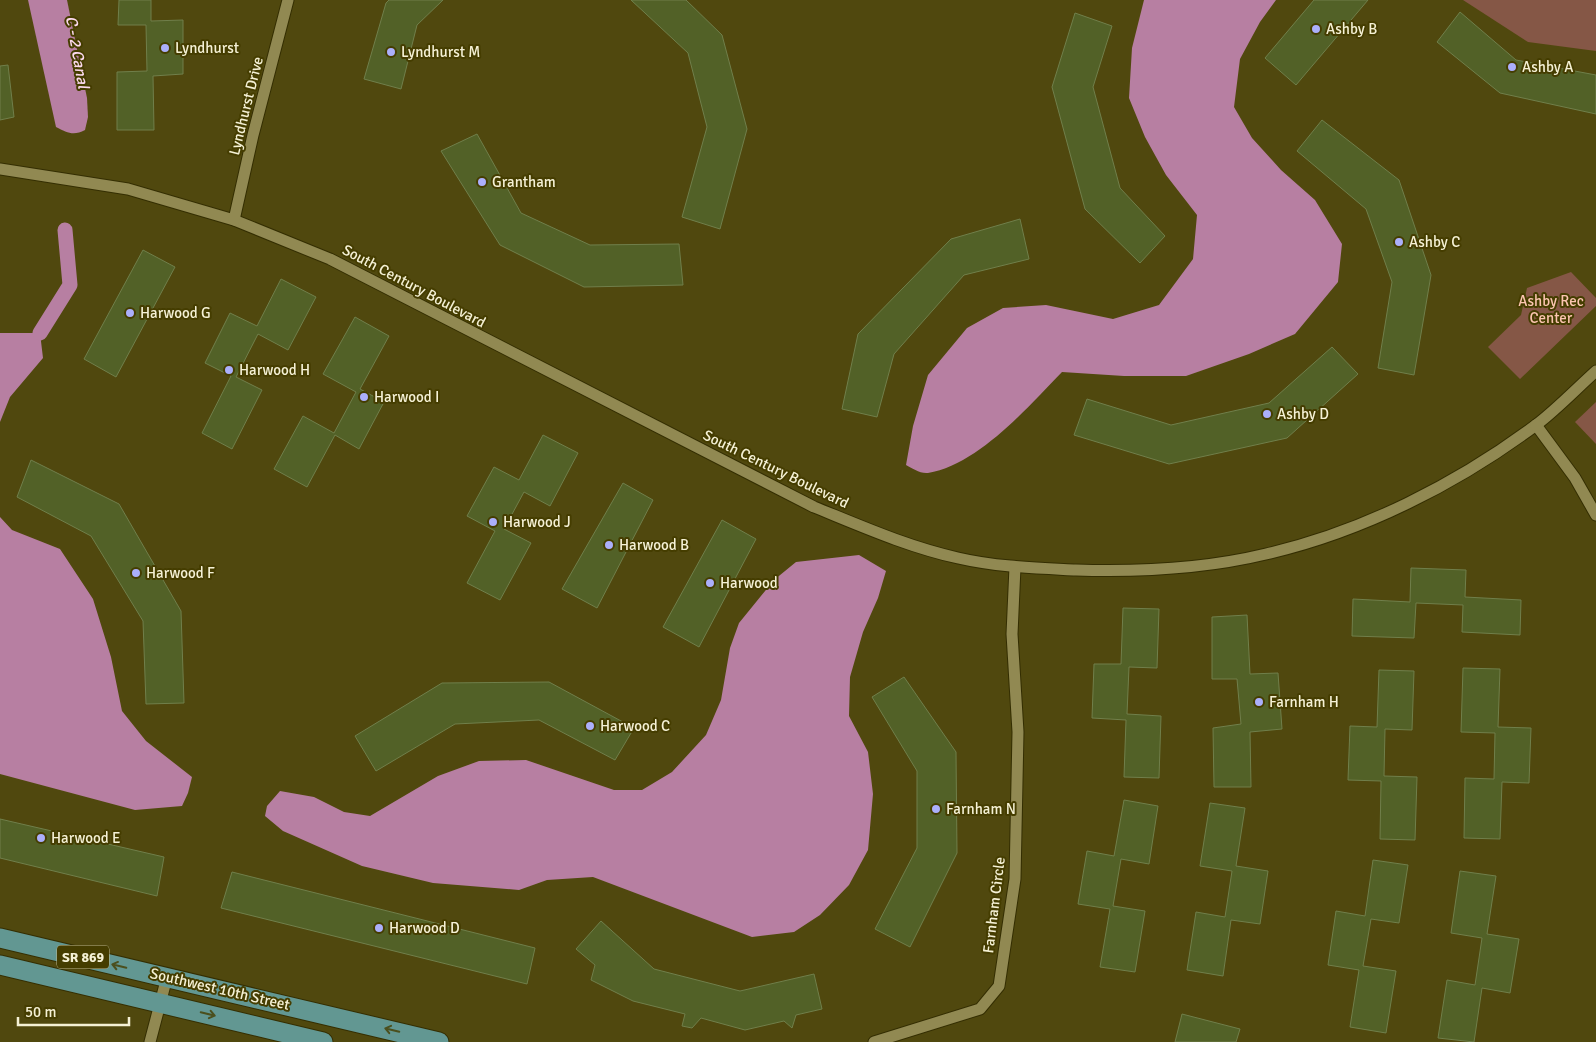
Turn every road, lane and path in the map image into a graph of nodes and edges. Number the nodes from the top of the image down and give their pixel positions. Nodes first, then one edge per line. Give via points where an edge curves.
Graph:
1 (288, 0) edge
2 (0, 169) edge
3 (234, 220) junction
4 (1596, 371) edge
5 (1536, 425) junction
6 (1596, 515) edge
7 (1015, 568) junction
8 (0, 938) edge
9 (0, 965) edge
10 (167, 977) junction
11 (160, 1003) junction
12 (150, 1042) edge
13 (323, 1042) edge
14 (439, 1042) edge
15 (874, 1042) edge

1 - 3 street, Lyndhurst Drive
2 - 3 street, South Century Boulevard via 128,189
3 - 7 street, South Century Boulevard via 330,259 814,507 893,538 957,558
4 - 5 street, South Century Boulevard
5 - 6 street via 1575,478
5 - 7 street, South Century Boulevard via 1448,483 1378,516 1300,546 1223,562 1127,572
7 - 15 street, Farnham Circle via 1012,634 1018,732 1015,879 999,986 980,1009
10 -> 8 main road, Southwest 10th Street / SR 869
9 - 11 main road, Southwest 10th Street / SR 869
10 - 11 street
14 -> 10 main road, Southwest 10th Street / SR 869
11 - 12 street
11 -> 13 main road, Southwest 10th Street / SR 869

